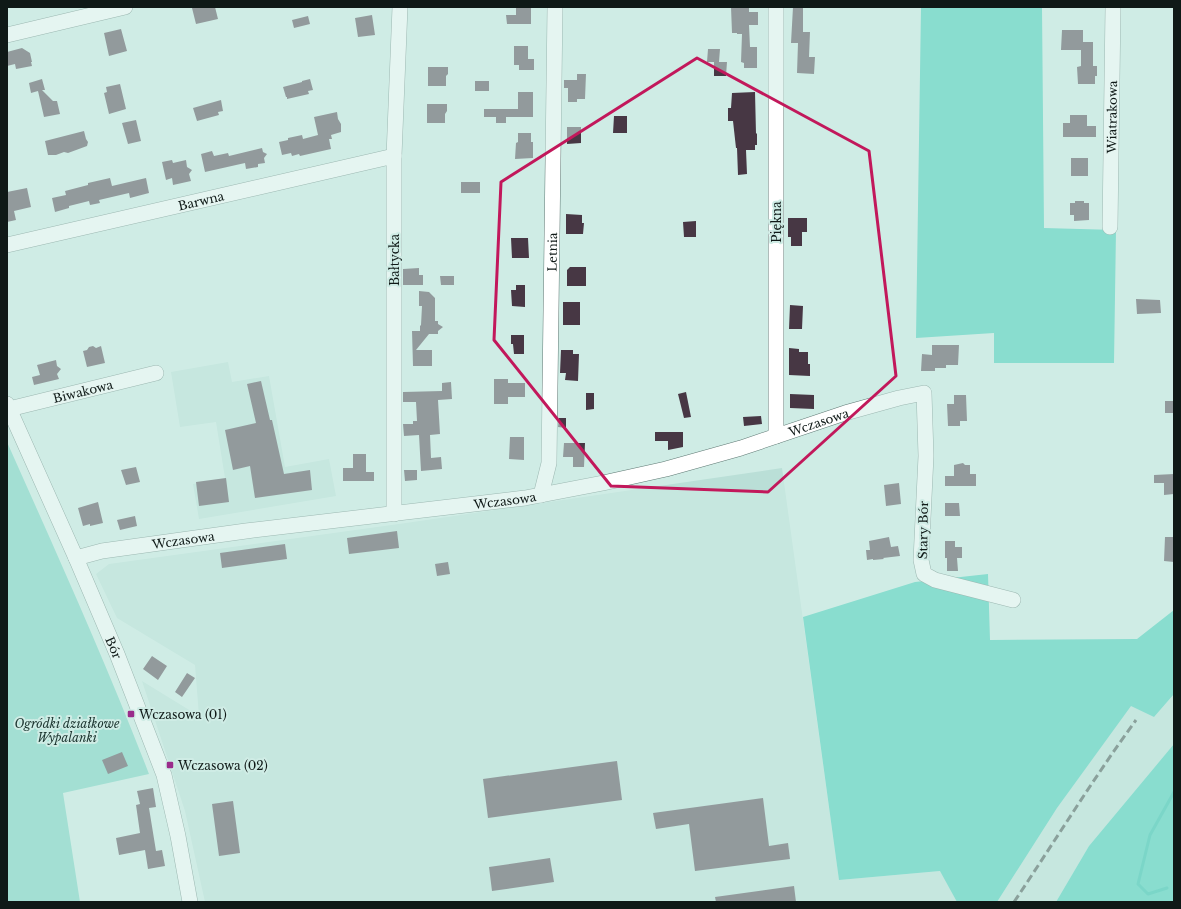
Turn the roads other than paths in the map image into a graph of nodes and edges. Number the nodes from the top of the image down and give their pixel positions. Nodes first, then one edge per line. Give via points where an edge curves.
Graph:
1 (125, 7) edge
2 (400, 7) edge
3 (555, 7) edge
4 (776, 7) edge
5 (1113, 7) edge
6 (7, 35) edge
7 (394, 156) junction
8 (1110, 227) dead end
9 (7, 245) edge
10 (156, 373) dead end
11 (924, 393) joint
12 (8, 406) edge
13 (776, 436) junction
14 (541, 495) junction
15 (394, 514) junction
16 (76, 558) junction
17 (1013, 600) dead end
18 (190, 902) edge

1 - 6 street
2 - 7 street, Bałtycka
3 - 14 street, Letnia via 549,463
4 - 13 street, Piękna
5 - 8 street, Wiatrakowa
7 - 9 street, Barwna
7 - 15 street, Bałtycka
10 - 12 street, Biwakowa
11 - 13 street, Wczasowa via 845,413
11 - 17 street, Stary Bór via 926,456 921,560 924,574 935,580
12 - 16 street, Bór
13 - 14 street, Wczasowa via 666,469
14 - 15 street, Wczasowa
15 - 16 street, Wczasowa via 246,531 102,551
16 - 18 street, Bór via 164,775

